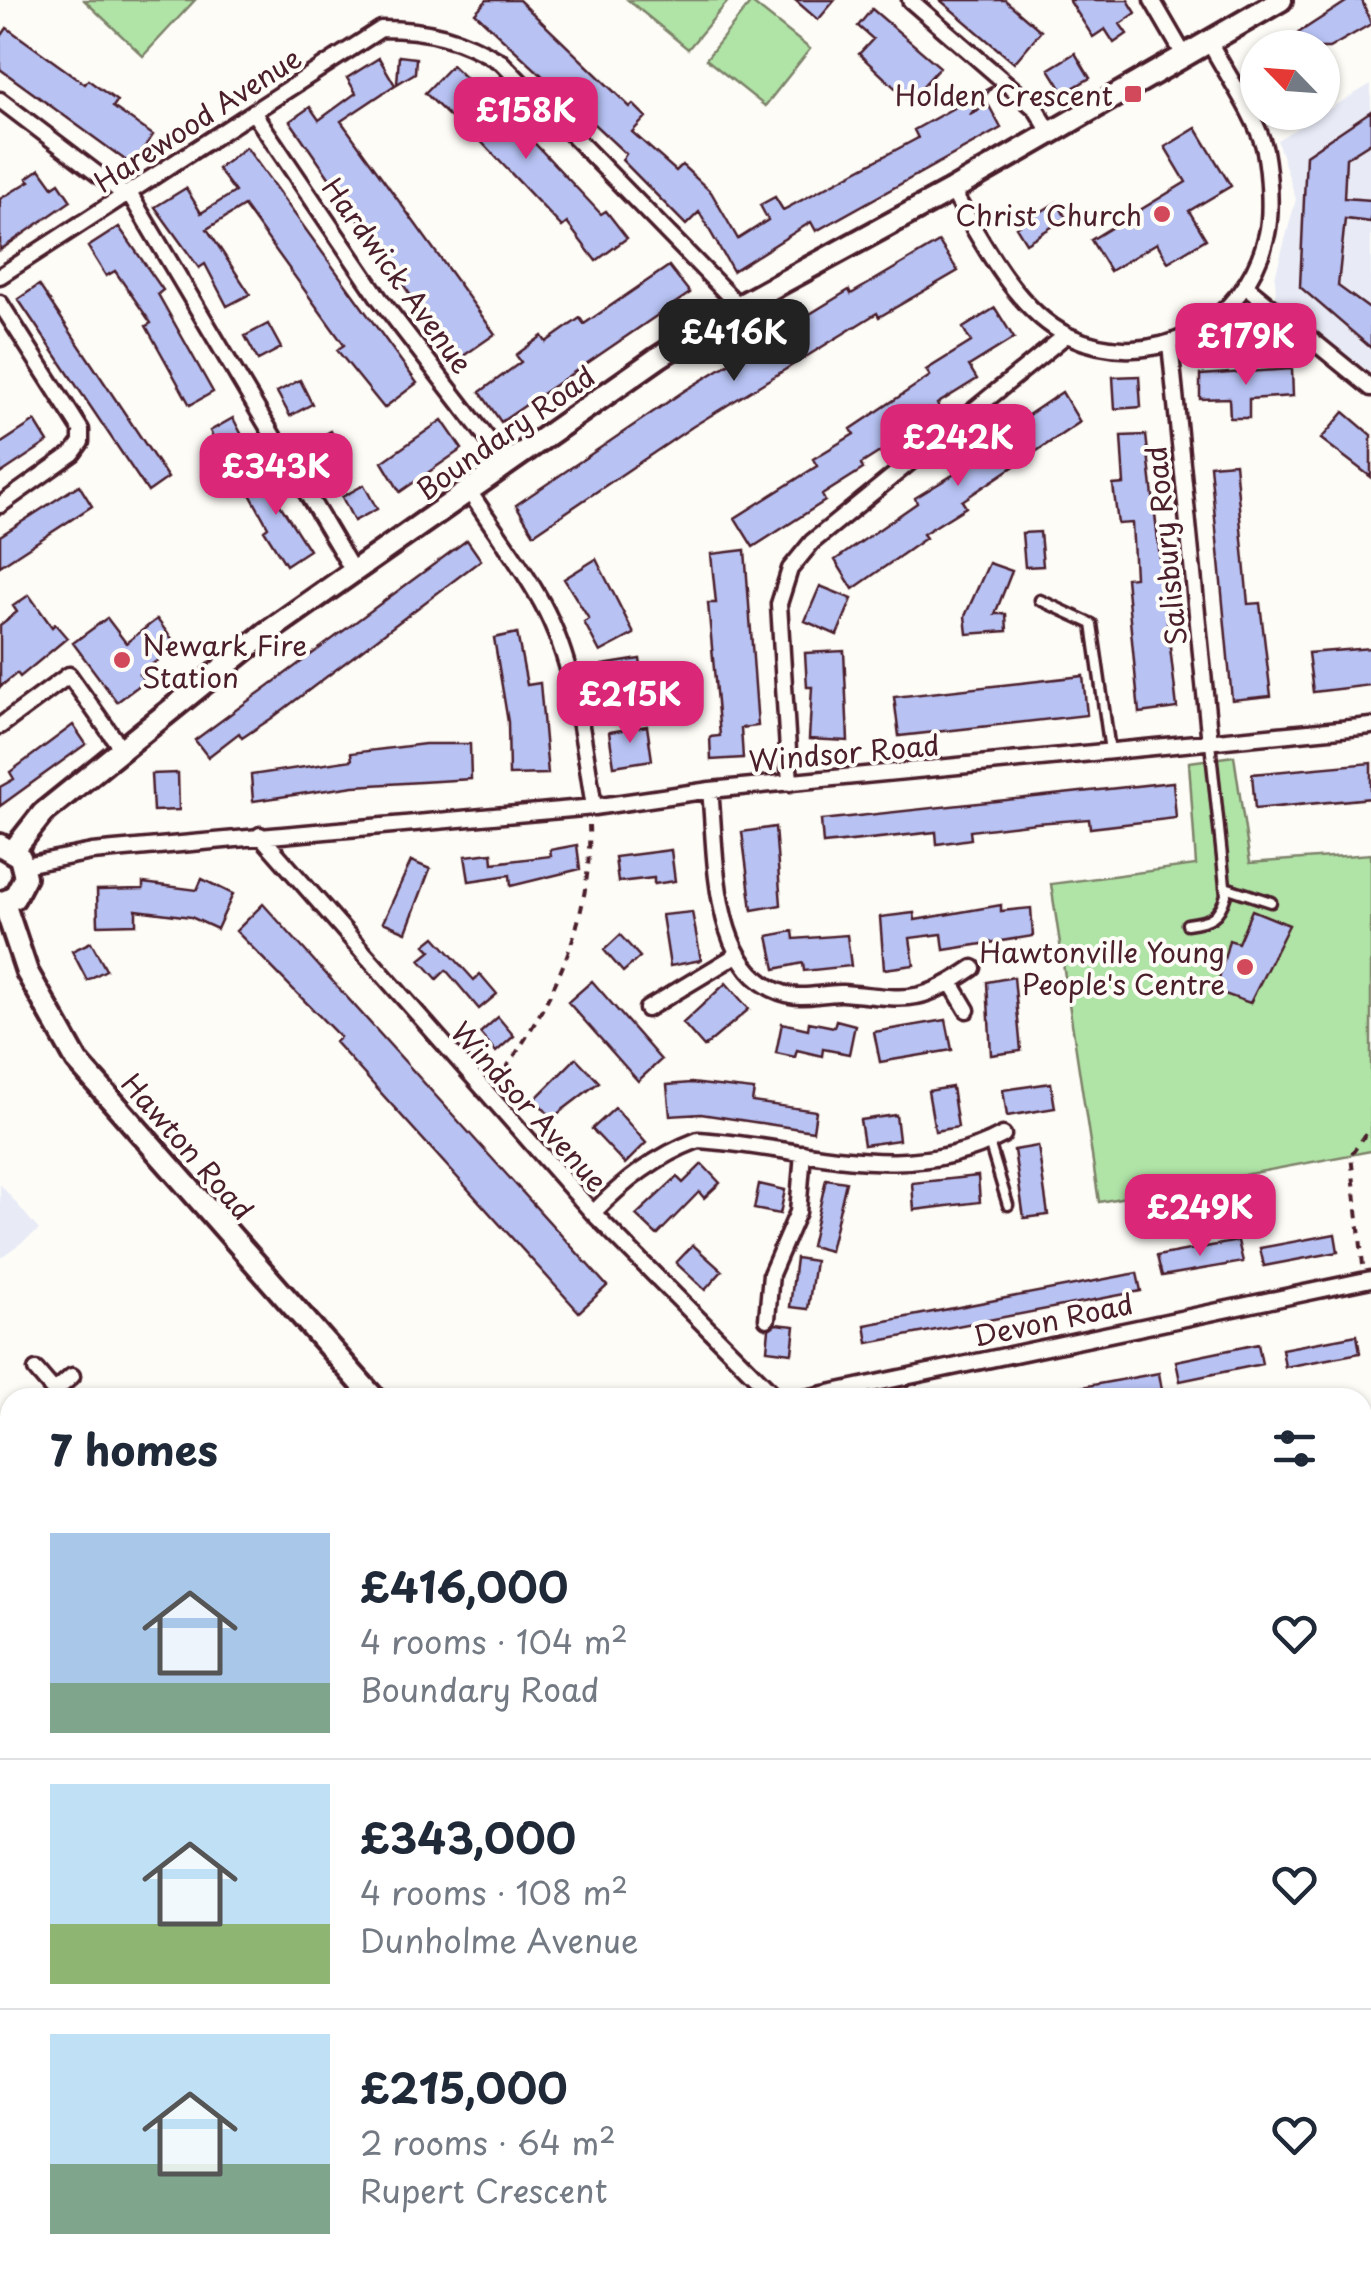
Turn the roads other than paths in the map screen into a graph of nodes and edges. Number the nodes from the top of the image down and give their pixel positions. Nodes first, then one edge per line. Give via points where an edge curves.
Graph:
1 (910, 0) edge
2 (1152, 0) edge
3 (1281, 0) edge
4 (1210, 43) junction
5 (1184, 57) junction
6 (0, 100) edge
7 (253, 112) junction
8 (1050, 132) junction
9 (952, 190) junction
10 (127, 194) junction
11 (0, 276) edge
12 (1247, 287) junction
13 (0, 302) edge
14 (740, 306) junction
15 (1066, 335) junction
16 (1170, 344) junction
17 (1371, 388) edge
18 (506, 464) junction
19 (469, 491) junction
20 (0, 505) edge
21 (353, 571) junction
22 (1040, 600) dead end
23 (0, 726) edge
24 (1371, 726) edge
25 (1210, 743) junction
26 (123, 750) junction
27 (1110, 753) junction
28 (790, 783) junction
29 (710, 790) junction
30 (591, 807) junction
31 (260, 835) junction
32 (13, 854) edge
33 (1225, 887) junction
34 (1272, 902) dead end
35 (2, 903) edge
36 (1187, 924) dead end
37 (735, 956) junction
38 (972, 968) dead end
39 (951, 983) junction
40 (648, 1009) dead end
41 (967, 1010) dead end
42 (996, 1138) joint
43 (803, 1153) junction
44 (1008, 1205) dead end
45 (592, 1213) junction
46 (1368, 1280) edge
47 (767, 1319) dead end
48 (36, 1370) dead end
49 (72, 1376) dead end
50 (52, 1388) edge
51 (62, 1388) edge
52 (365, 1388) edge
53 (766, 1388) edge
54 (852, 1388) edge

1 - 8 street via 1036,109
2 - 5 street
3 - 4 street, Boundary Road
4 - 5 street, Boundary Road
4 - 12 street via 1264,148 1268,232
5 - 8 street, Boundary Road
6 - 10 street
7 - 10 street, Harewood Avenue
7 - 14 street, Harewood Avenue via 381,30 423,29 468,42 502,62
7 - 18 street, Hardwick Avenue via 379,298
8 - 9 street, Boundary Road
9 - 14 street, Boundary Road
9 - 15 street via 1014,290
10 - 11 street, Harewood Avenue
10 - 21 street
12 - 16 street via 1215,322
12 - 17 street
13 - 20 street via 81,430 82,442
14 - 18 street, Boundary Road
15 - 16 street via 1110,350
15 - 28 street via 812,542 790,570 779,604
16 - 25 street, Salisbury Road
18 - 19 street, Boundary Road
19 - 21 street, Boundary Road
19 - 30 street via 543,604 560,645 579,714
21 - 26 street, Boundary Road
22 - 27 lane via 1092,624
23 - 26 street via 68,675
24 - 25 street, Windsor Road
25 - 27 street, Windsor Road
25 - 33 lane
26 - 32 street, Boundary Road via 43,813
27 - 28 street, Windsor Road
28 - 29 street, Windsor Road
29 - 30 street, Windsor Road
29 - 37 street
30 - 31 street, Windsor Road
31 - 32 street, Windsor Road
31 - 45 street, Windsor Avenue
32 - 35 street, Boundary Road via 22,889
33 - 34 lane
33 - 36 lane via 1221,912
35 - 52 street, Hawton Road via 27,972 78,1060
37 - 39 street via 769,988 793,996 836,993 896,1001
37 - 40 street
38 - 39 street
39 - 41 street
42 - 43 street via 955,1155 890,1165
42 - 44 lane
43 - 45 street via 698,1140 638,1172
43 - 47 street via 798,1212 771,1274
45 - 53 street, Windsor Avenue
46 - 54 street, Devon Road
48 - 50 street
49 - 51 street

